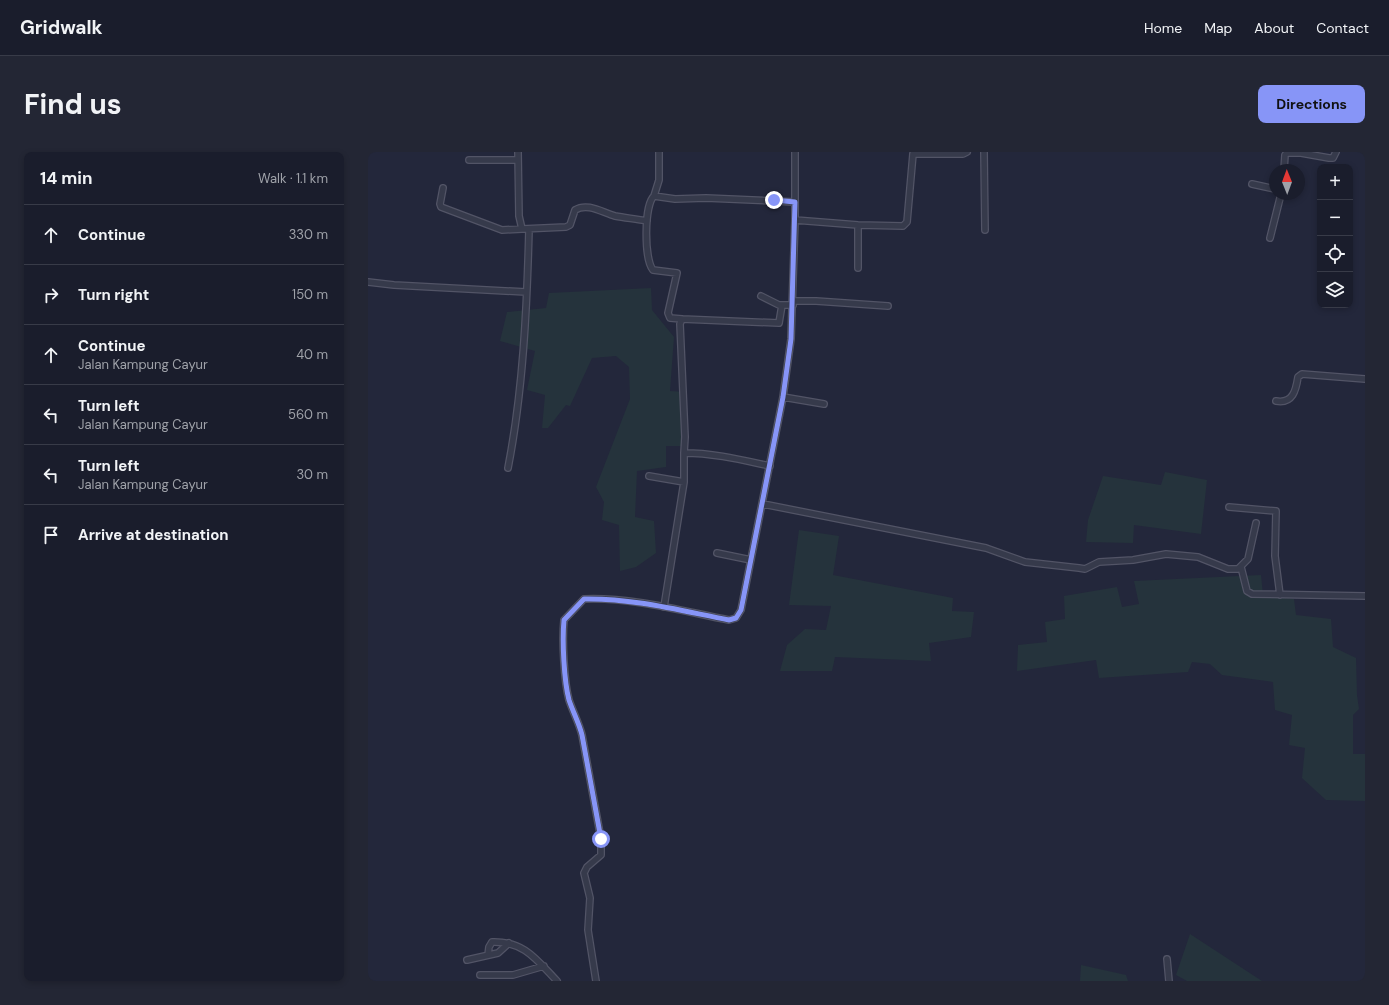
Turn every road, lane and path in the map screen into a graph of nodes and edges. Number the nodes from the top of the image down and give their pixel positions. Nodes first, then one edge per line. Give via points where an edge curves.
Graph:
1 (518, 152) edge
2 (659, 152) edge
3 (795, 152) edge
4 (967, 152) edge
5 (984, 152) edge
6 (1336, 152) edge
7 (470, 160) dead end
8 (518, 160) junction
9 (1285, 164) edge
10 (1252, 184) dead end
11 (443, 188) dead end
12 (1269, 188) edge
13 (654, 196) junction
14 (1280, 200) edge
15 (795, 202) junction
16 (795, 220) junction
17 (647, 221) junction
18 (858, 225) junction
19 (522, 229) junction
20 (529, 229) junction
21 (985, 230) dead end
22 (1270, 238) dead end
23 (858, 268) dead end
24 (368, 282) edge
25 (526, 292) junction
26 (762, 296) dead end
27 (793, 303) junction
28 (782, 305) junction
29 (888, 306) dead end
30 (682, 318) junction
31 (1365, 379) edge
32 (783, 397) junction
33 (1276, 401) dead end
34 (824, 404) dead end
35 (684, 453) junction
36 (770, 466) junction
37 (508, 468) dead end
38 (649, 476) dead end
39 (684, 482) junction
40 (763, 504) junction
41 (1229, 507) dead end
42 (1256, 524) dead end
43 (717, 553) dead end
44 (751, 560) junction
45 (1241, 567) junction
46 (1280, 595) junction
47 (1365, 596) edge
48 (664, 607) junction
49 (509, 943) junction
50 (488, 955) junction
51 (1167, 959) dead end
52 (467, 960) dead end
53 (544, 966) junction
54 (480, 975) dead end
55 (556, 981) edge
56 (596, 981) edge
57 (1169, 981) edge

1 - 8 street
2 - 13 street via 659,180
3 - 15 street
4 - 18 street via 913,154 907,223 901,227
5 - 21 street
6 - 9 street via 1333,158 1287,153
7 - 8 street
8 - 19 street via 519,216
10 - 12 street
11 - 19 street via 441,207 502,230
13 - 15 street via 675,199
13 - 17 street via 650,200
14 - 22 street
15 - 16 street
16 - 18 street
16 - 27 street
17 - 20 street via 615,216 592,208 581,208 574,212 569,226 560,229
17 - 30 street via 650,266 658,271 677,273 668,313 670,318
18 - 23 street
19 - 20 street
20 - 25 street
24 - 25 street
25 - 37 street via 516,422
26 - 28 street
27 - 28 street
27 - 29 street via 816,301
27 - 32 street
28 - 30 street via 779,324
30 - 35 street via 680,324
31 - 33 street via 1302,374 1298,377 1295,394 1285,401
32 - 34 street
32 - 36 street
35 - 36 street via 731,457
35 - 39 street
36 - 40 street
38 - 39 street
39 - 48 street
40 - 44 street
40 - 45 street via 986,548 1025,562 1085,569 1098,562 1133,560 1166,554 1205,559 1228,569
41 - 46 street via 1276,511 1275,556
42 - 45 street via 1248,559
43 - 44 street
44 - 48 street via 741,610 736,618 729,620
45 - 46 street via 1250,593
46 - 47 street
48 - 56 street via 607,599 582,600 566,616 564,626 567,688 582,735 602,844 601,855 587,866 584,873 590,898 588,930
49 - 50 street via 500,952
49 - 50 street via 492,942 488,946
49 - 53 street via 522,948
50 - 52 street
51 - 57 street
53 - 54 street via 513,975
53 - 55 street

